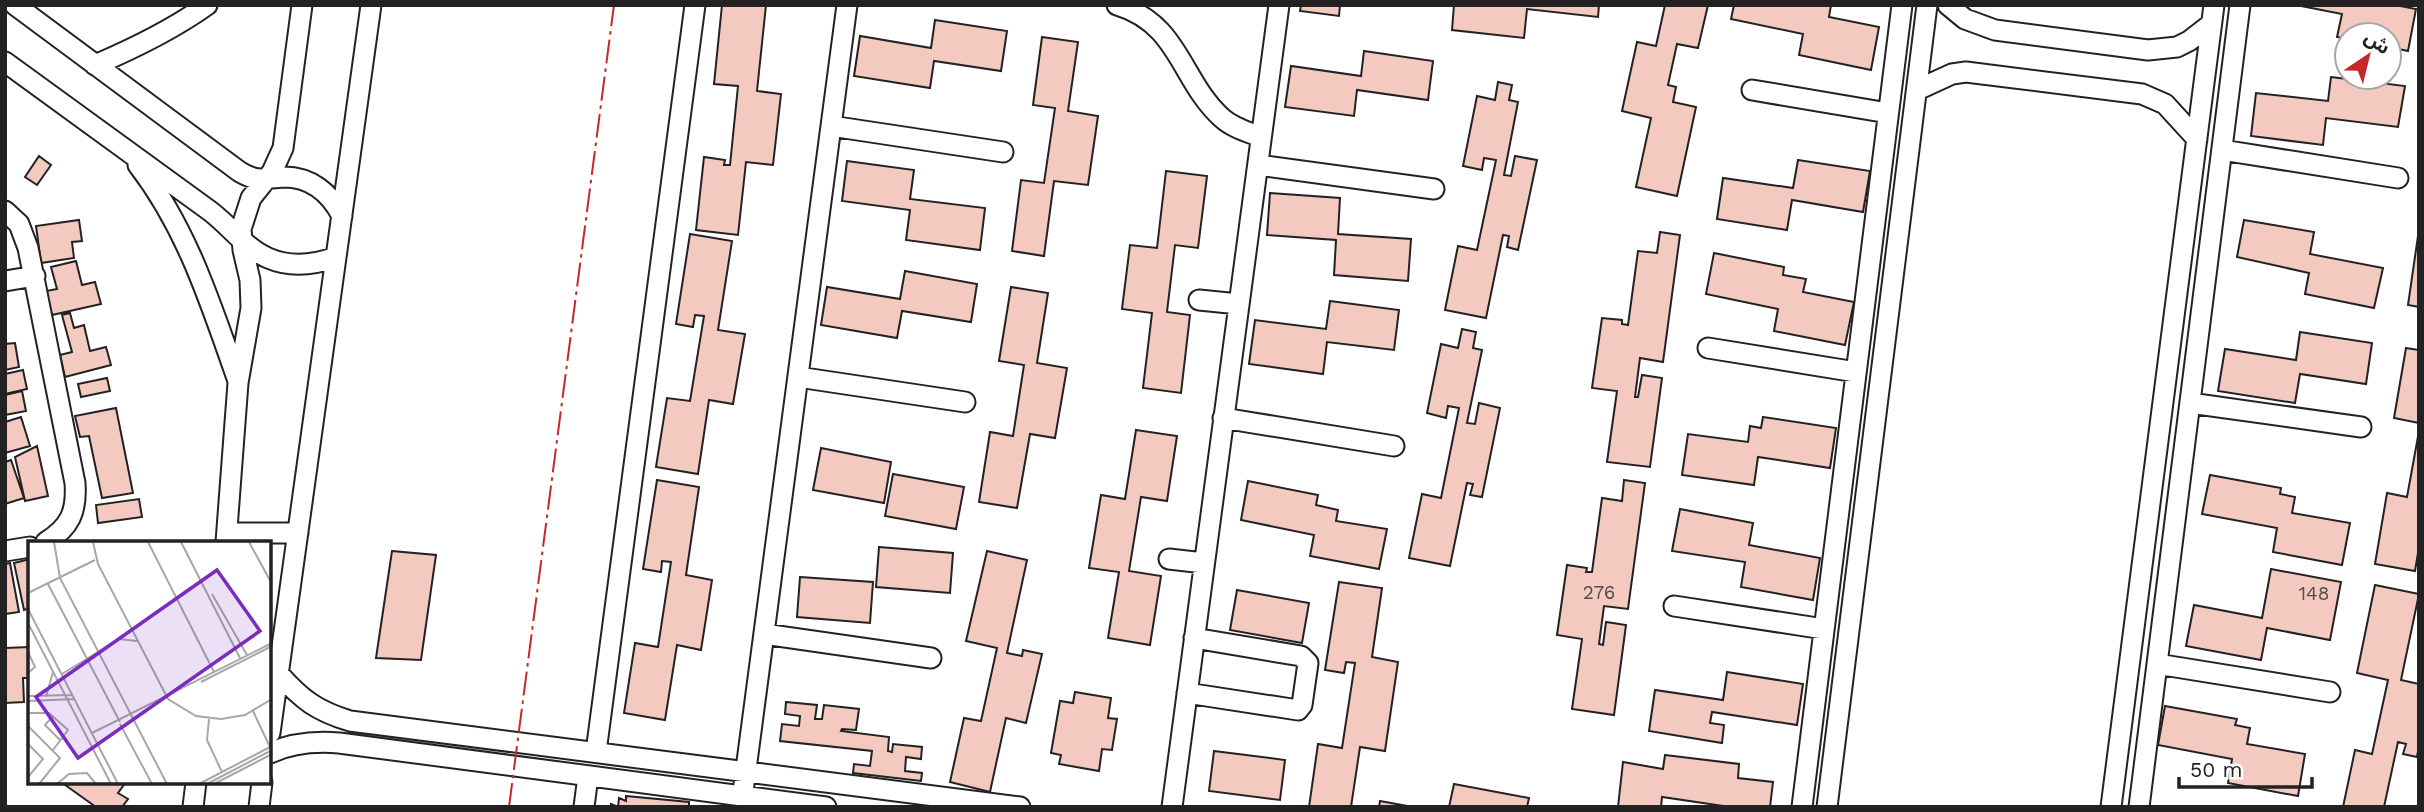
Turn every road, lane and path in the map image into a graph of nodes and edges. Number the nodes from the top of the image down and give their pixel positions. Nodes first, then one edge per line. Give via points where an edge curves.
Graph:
1 (15, 5) edge
2 (207, 5) edge
3 (302, 5) edge
4 (371, 5) edge
5 (695, 5) edge
6 (847, 5) edge
7 (1117, 5) edge
8 (1279, 5) edge
9 (1902, 5) edge
10 (1927, 5) edge
11 (1948, 5) edge
12 (2241, 5) edge
13 (2213, 15) edge
14 (5, 62) edge
15 (95, 65) junction
16 (1752, 90) dead end
17 (1917, 90) junction
18 (1888, 113) junction
19 (831, 125) junction
20 (1261, 137) junction
21 (2197, 139) junction
22 (2222, 150) junction
23 (126, 151) junction
24 (1003, 152) dead end
25 (1258, 164) junction
26 (2398, 178) dead end
27 (265, 181) junction
28 (1434, 189) dead end
29 (5, 211) edge
30 (342, 216) junction
31 (241, 239) junction
32 (336, 257) junction
33 (35, 276) junction
34 (5, 281) edge
35 (1199, 300) dead end
36 (1239, 304) junction
37 (1708, 348) dead end
38 (1856, 372) junction
39 (798, 377) junction
40 (238, 383) junction
41 (965, 402) dead end
42 (2190, 403) junction
43 (1223, 418) junction
44 (2361, 427) dead end
45 (1394, 446) dead end
46 (298, 533) junction
47 (226, 538) edge
48 (48, 541) edge
49 (28, 547) edge
50 (5, 551) edge
51 (1169, 559) dead end
52 (1204, 563) junction
53 (1674, 606) dead end
54 (1824, 629) junction
55 (764, 634) junction
56 (1194, 638) junction
57 (931, 658) dead end
58 (2157, 664) junction
59 (279, 674) junction
60 (2330, 692) dead end
61 (1187, 693) junction
62 (271, 726) edge
63 (596, 752) junction
64 (271, 753) edge
65 (746, 771) junction
66 (588, 776) junction
67 (196, 784) edge
68 (262, 784) edge
69 (742, 802) edge
70 (193, 807) edge
71 (259, 807) edge
72 (584, 807) edge
73 (826, 807) edge
74 (1020, 807) edge
75 (1172, 807) edge
76 (1802, 807) edge
77 (1827, 807) edge
78 (2111, 807) edge
79 (2139, 807) edge

1 - 15 street
2 - 15 street via 140,46
3 - 27 street via 284,140
4 - 30 street
5 - 63 street
6 - 19 street
7 - 20 street via 1148,19 1165,34 1224,120
8 - 20 street
9 - 18 street
10 - 17 street
11 - 13 street via 1965,19 1995,30 2148,50 2176,47
12 - 22 street
13 - 21 street
14 - 23 street
15 - 27 street via 240,172
16 - 18 street
17 - 21 street via 1966,72 2142,94 2165,104
17 - 77 street
18 - 38 street
19 - 24 street
19 - 39 street
20 - 25 street
21 - 78 street
22 - 26 street
22 - 42 street
23 - 31 street
23 - 40 street via 164,204 194,261
25 - 28 street
25 - 36 street
27 - 30 street via 286,177 308,181 328,195
27 - 31 street via 246,208
29 - 33 street via 25,236
30 - 32 street
31 - 32 street via 259,254 280,262 309,265
31 - 40 street via 249,270 251,309
32 - 46 street
33 - 34 street
33 - 48 street via 76,501 71,518
35 - 36 street
36 - 43 street
37 - 38 street
38 - 54 street
39 - 41 street
39 - 55 street
40 - 47 street
42 - 44 street
42 - 58 street
43 - 45 street
43 - 52 street
46 - 47 street
46 - 59 street
49 - 50 street
51 - 52 street
52 - 56 street
53 - 54 street
54 - 76 street
55 - 57 street
55 - 65 street
56 - 61 street
56 - 61 street via 1301,656 1308,663 1298,710
58 - 60 street
58 - 79 street
59 - 62 street
59 - 63 street via 316,709 350,721
61 - 75 street
63 - 65 street
64 - 66 street via 320,741
65 - 69 street
65 - 74 street
66 - 69 street
66 - 72 street
67 - 70 street
68 - 71 street
69 - 73 street

